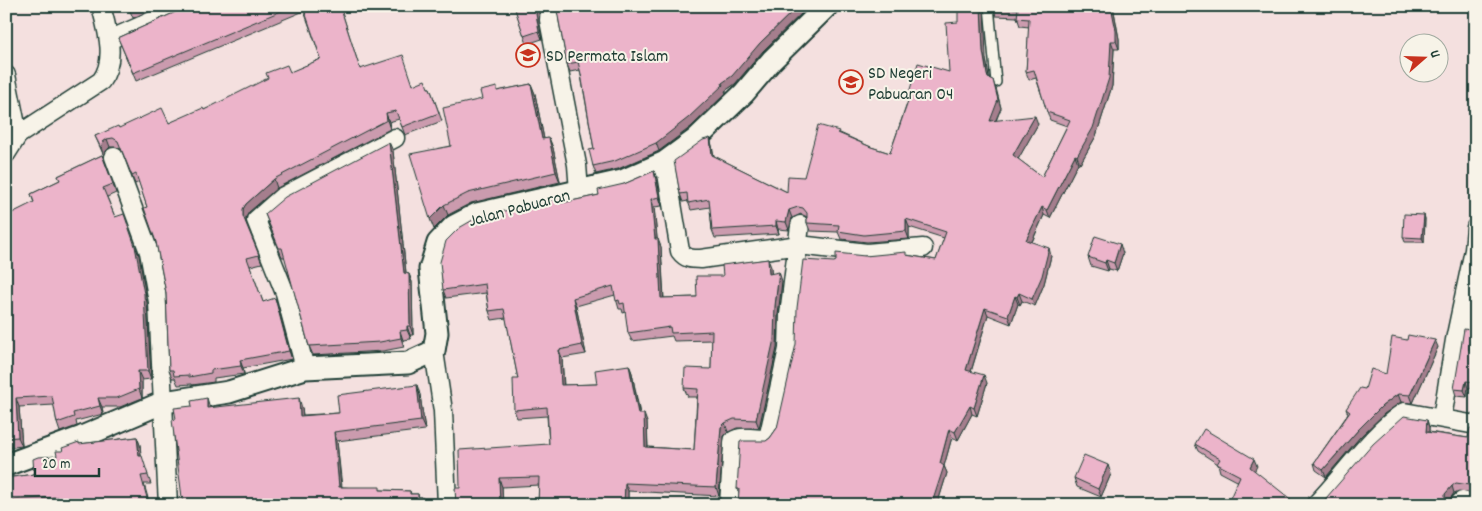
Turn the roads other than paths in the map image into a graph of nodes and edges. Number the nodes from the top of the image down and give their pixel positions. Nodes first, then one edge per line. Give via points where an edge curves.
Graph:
1 (101, 6) edge
2 (186, 6) edge
3 (550, 6) edge
4 (827, 6) edge
5 (989, 6) edge
6 (109, 40) junction
7 (6, 75) edge
8 (996, 82) edge
9 (18, 135) junction
10 (395, 138) dead end
11 (6, 154) edge
12 (114, 157) dead end
13 (665, 162) junction
14 (579, 191) junction
15 (800, 225) dead end
16 (1476, 227) edge
17 (799, 245) junction
18 (923, 248) dead end
19 (1467, 325) edge
20 (434, 350) junction
21 (305, 368) junction
22 (164, 402) junction
23 (1442, 418) junction
24 (1476, 425) edge
25 (6, 465) edge
26 (1476, 503) edge
27 (168, 505) edge
28 (447, 505) edge
29 (729, 505) edge
30 (1315, 505) edge
31 (1458, 505) edge

1 - 6 street
2 - 6 street
3 - 14 street via 549,20 577,165
4 - 13 street, Jalan Pabuaran via 772,60 744,93 695,140
5 - 8 lane
6 - 9 street via 107,73 101,81
7 - 9 street
9 - 11 street
10 - 21 street via 282,198 256,220 285,293
12 - 22 street via 149,252 155,281
13 - 14 street, Jalan Pabuaran via 622,181
13 - 17 street via 680,251 684,257 701,259
14 - 20 street, Jalan Pabuaran via 477,214 454,226 438,243 430,269 437,332
15 - 17 street
16 - 19 street
17 - 18 street via 868,252
17 - 29 street via 789,315 788,348 769,434 765,439 737,438 733,441
19 - 23 street
20 - 21 street via 408,363
20 - 28 street via 443,411
21 - 22 street via 229,392
22 - 25 street
22 - 27 street
23 - 24 street
23 - 30 street via 1404,412 1387,424
26 - 31 street via 1462,501

